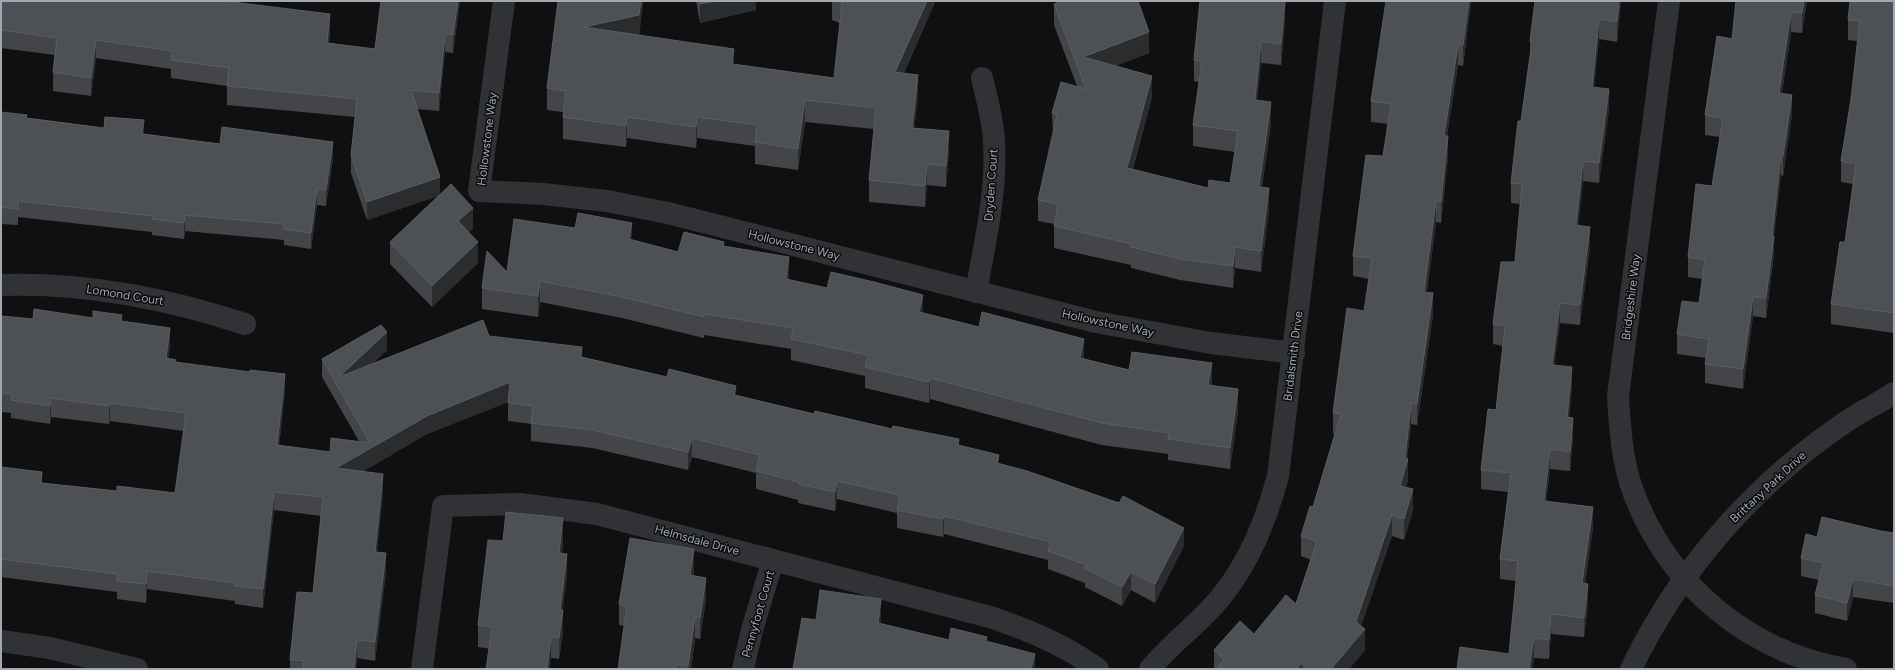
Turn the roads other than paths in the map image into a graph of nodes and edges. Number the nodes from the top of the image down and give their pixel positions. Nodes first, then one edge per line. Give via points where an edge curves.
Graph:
1 (504, 1) edge
2 (1335, 1) edge
3 (1669, 1) edge
4 (982, 78) dead end
5 (1, 285) edge
6 (976, 292) junction
7 (245, 324) dead end
8 (1294, 353) junction
9 (1894, 393) edge
10 (773, 560) junction
11 (1684, 579) junction
12 (1, 641) edge
13 (137, 669) edge
14 (422, 669) edge
15 (743, 669) edge
16 (1098, 669) edge
17 (1150, 669) edge
18 (1631, 669) edge
19 (1846, 669) edge

1 - 6 street, Hollowstone Way via 480,191 544,194 606,201 668,213
2 - 8 street, Bridalsmith Drive
3 - 11 street, Bridgeshire Way via 1618,396 1620,436 1634,493 1647,524 1663,552
4 - 6 street, Dryden Court via 994,141 994,173 992,208
5 - 7 street, Lomond Court via 37,284 137,294 203,310
6 - 8 street, Hollowstone Way via 1096,322 1153,333
8 - 17 street, Bridalsmith Drive via 1278,476 1257,541 1221,597
9 - 11 street, Brittany Park Drive via 1848,421 1794,460 1746,505
10 - 14 street, Helmsdale Drive via 597,514 520,504 443,506
10 - 15 street, Pennyfoot Court
10 - 16 street, Helmsdale Drive via 1020,627 1053,641
11 - 18 street, Brittany Park Drive via 1658,618
11 - 19 street, Bridgeshire Way via 1713,608 1768,644 1798,657
12 - 13 street via 50,648

